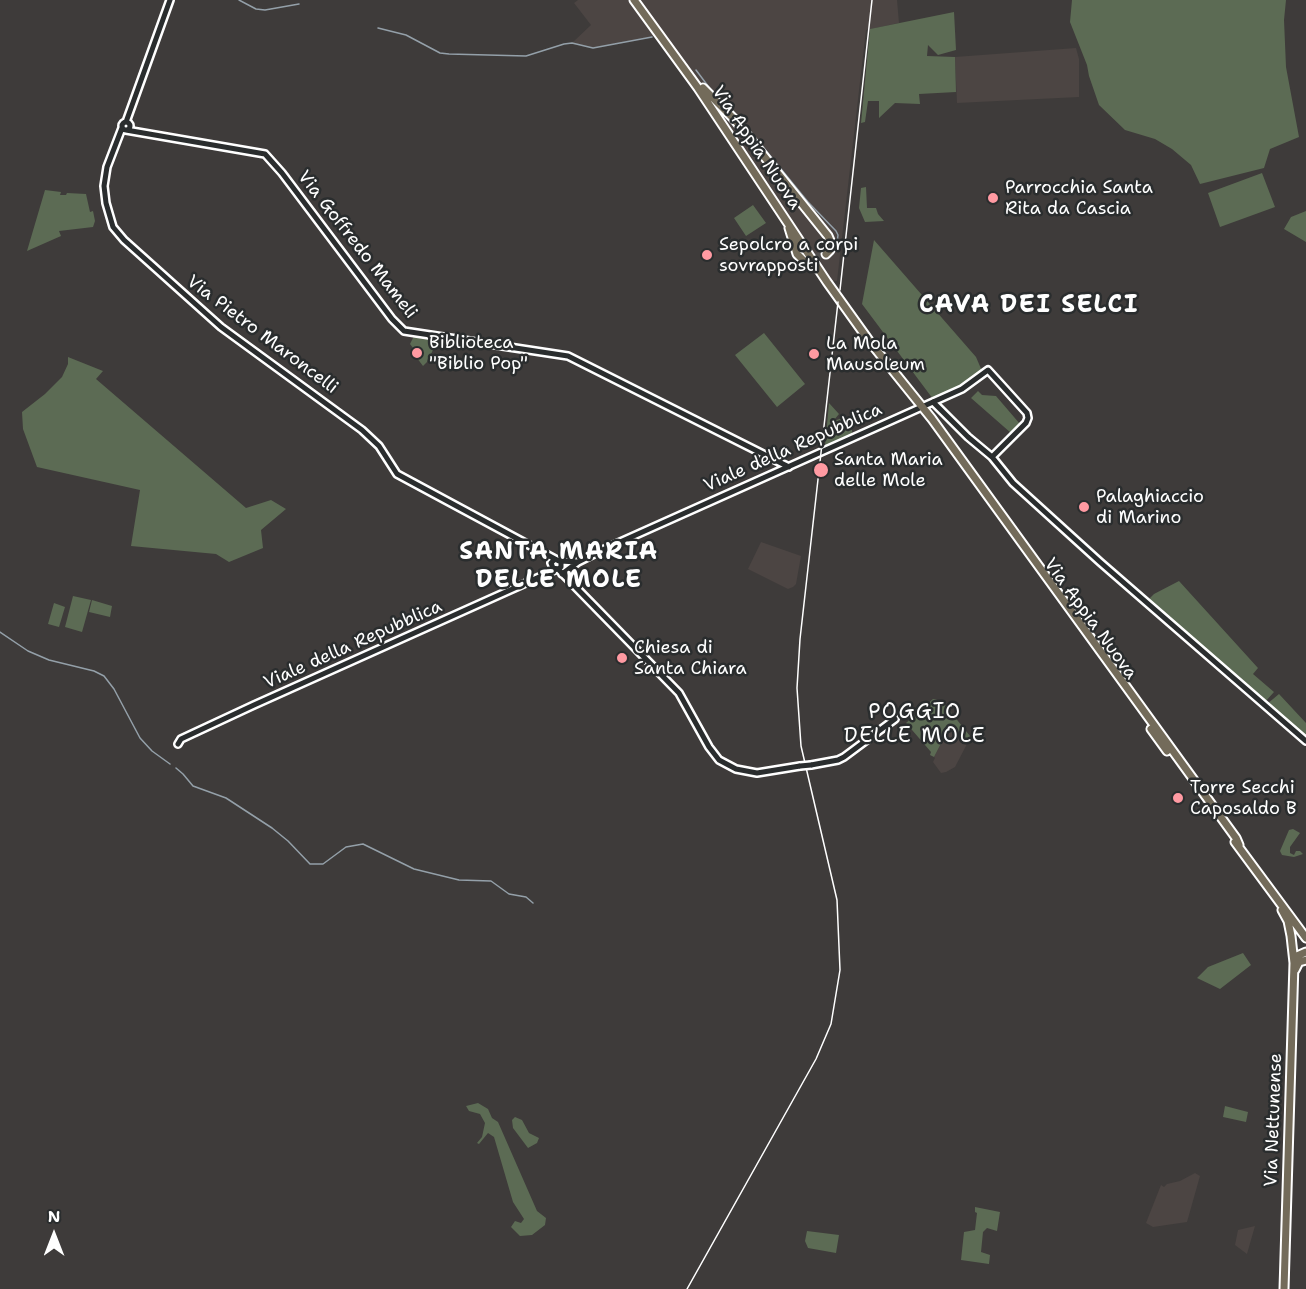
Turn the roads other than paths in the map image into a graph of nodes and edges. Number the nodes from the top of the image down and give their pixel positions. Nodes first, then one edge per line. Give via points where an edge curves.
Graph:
1 (170, 0) edge
2 (634, 0) edge
3 (639, 0) edge
4 (704, 88) junction
5 (126, 126) junction
6 (787, 223) junction
7 (826, 254) dead end
8 (804, 261) dead end
9 (893, 371) junction
10 (980, 378) junction
11 (994, 378) junction
12 (934, 405) junction
13 (922, 407) junction
14 (992, 457) junction
15 (789, 467) junction
16 (555, 562) junction
17 (578, 562) junction
18 (559, 571) junction
19 (543, 575) junction
20 (895, 718) dead end
21 (1306, 741) edge
22 (178, 744) dead end
23 (1273, 892) junction
24 (1294, 921) junction
25 (1306, 938) edge
26 (1293, 952) junction
27 (1306, 952) edge
28 (1306, 960) edge
29 (1294, 963) junction
30 (1293, 978) junction
31 (1284, 1289) edge

1 - 5 street, Via Pietro Maroncelli
2 - 6 main road, Via Appia Nuova
3 - 4 main road, Via Appia Nuova
4 - 7 main road via 735,120 828,236 831,243
4 - 9 main road, Via Appia Nuova
5 - 15 street, Via Goffredo Mameli via 138,132 265,154 402,330 568,356
5 - 16 street, Via Pietro Maroncelli via 107,166 104,186 117,233 221,327 362,430 401,477
6 - 8 main road via 797,254
6 - 9 main road, Via Appia Nuova
9 - 13 main road, Via Appia Nuova
10 - 11 street
10 - 11 street via 988,370
10 - 12 street
11 - 14 street via 1028,418
12 - 13 street
12 - 14 street
13 - 15 street, Viale della Repubblica
13 - 23 main road, Via Appia Nuova
14 - 21 street via 1020,490
15 - 17 street, Viale della Repubblica
16 - 17 street
16 - 18 street via 561,565
16 - 19 street
17 - 18 street, Viale della Repubblica
18 - 19 street, Viale della Repubblica
18 - 20 street, bridge via 679,693 713,755 736,769 757,773 838,760
19 - 22 street, Viale della Repubblica via 254,705 181,739
23 - 24 main road, Via Appia Nuova
23 - 26 main road via 1288,921
24 - 25 main road, Via Appia Nuova
24 - 26 main road
26 - 29 main road, Via Nettunense
27 - 29 main road
28 - 30 main road via 1299,962
29 - 30 main road, Via Nettunense
30 - 31 main road, Via Nettunense

